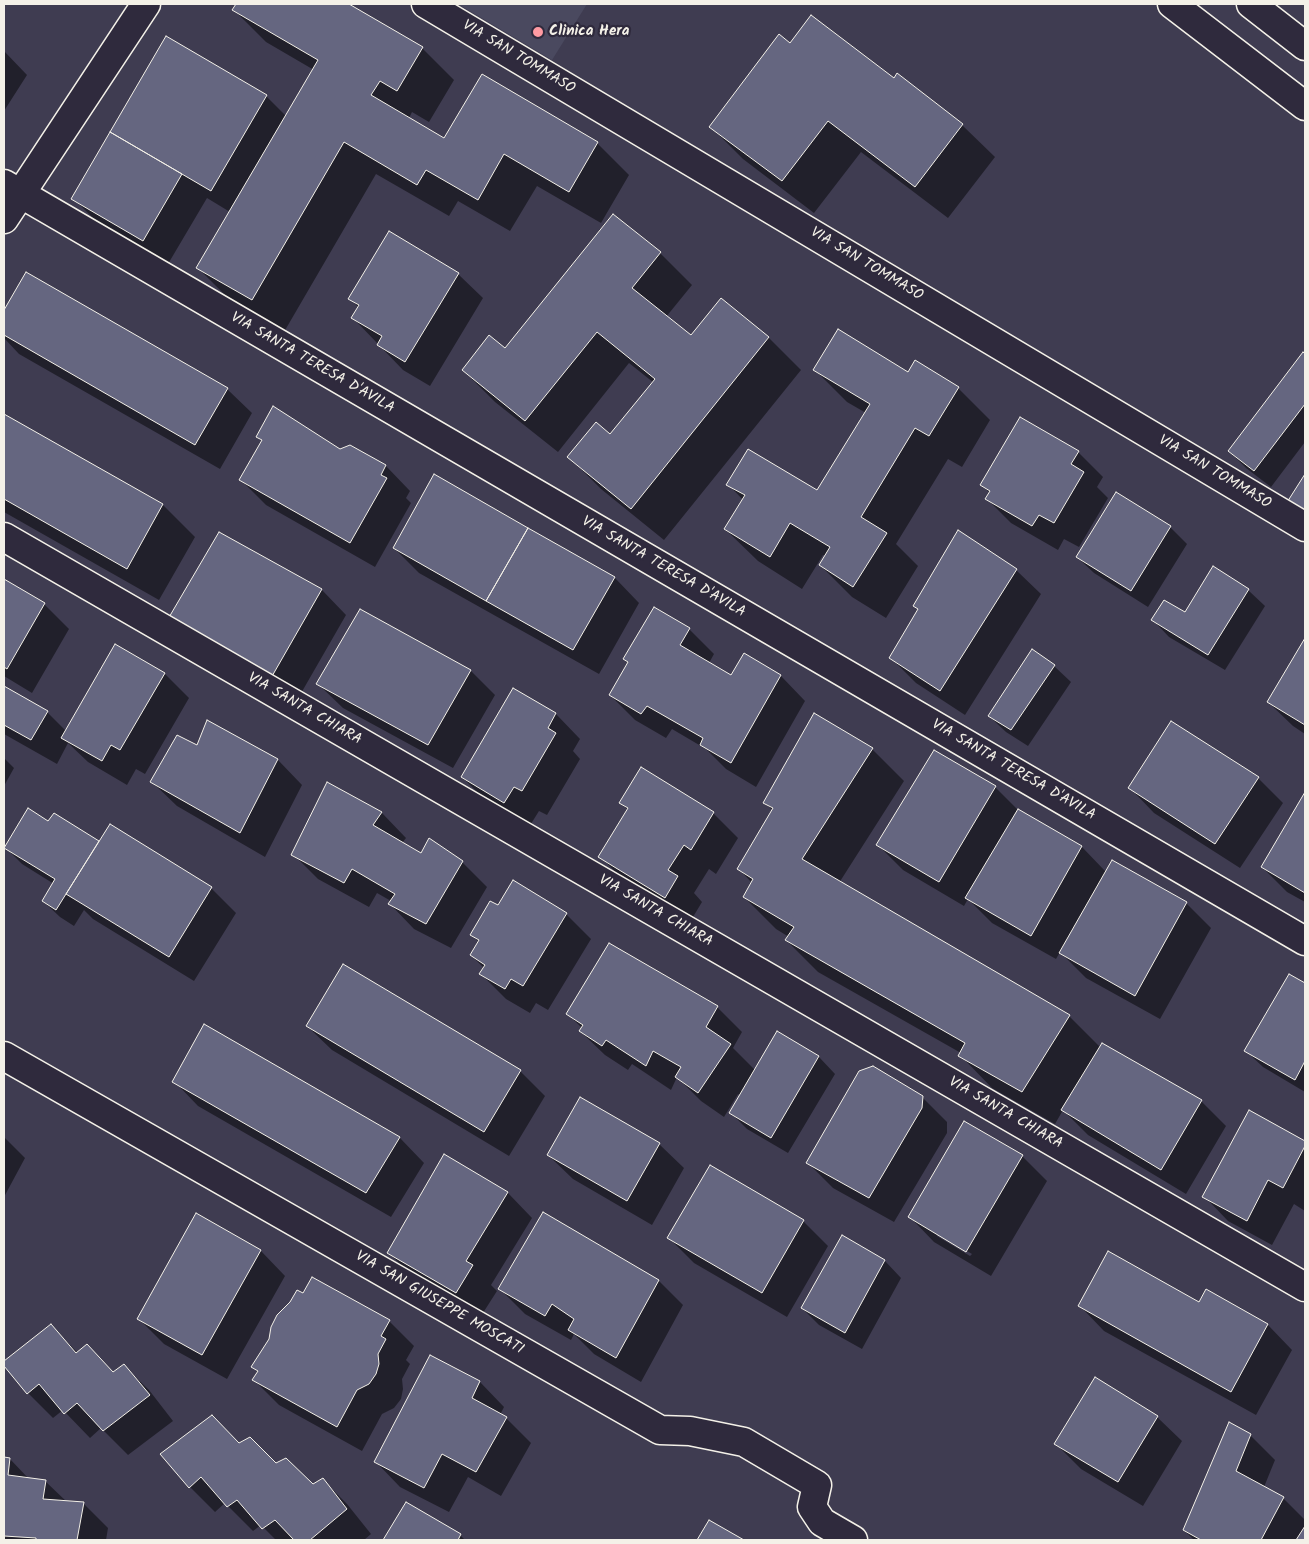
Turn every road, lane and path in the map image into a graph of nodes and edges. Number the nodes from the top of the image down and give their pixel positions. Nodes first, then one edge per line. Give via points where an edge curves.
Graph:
1 (146, 4) edge
2 (426, 4) edge
3 (1172, 4) edge
4 (1251, 4) edge
5 (1305, 46) edge
6 (1305, 106) edge
7 (12, 189) edge
8 (4, 219) edge
9 (1305, 527) edge
10 (4, 537) edge
11 (1305, 941) edge
12 (4, 1056) edge
13 (1305, 1287) edge
14 (853, 1540) edge

1 - 7 main road
2 - 9 main road, VIA SAN TOMMASO
3 - 6 main road
4 - 5 main road
7 - 8 main road
7 - 11 main road, VIA SANTA TERESA D'AVILA
10 - 13 main road, VIA SANTA CHIARA
12 - 14 main road, VIA SAN GIUSEPPE MOSCATI via 660,1430 690,1431 744,1442 817,1485 812,1507 822,1522

